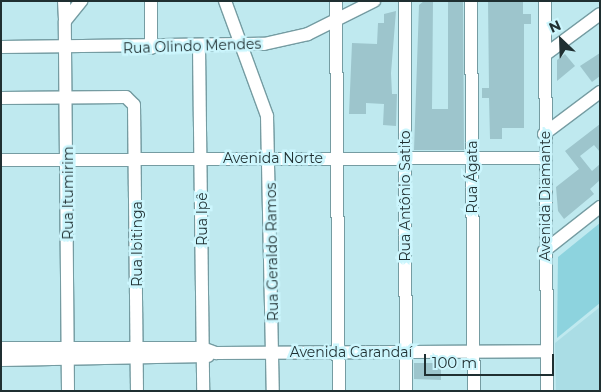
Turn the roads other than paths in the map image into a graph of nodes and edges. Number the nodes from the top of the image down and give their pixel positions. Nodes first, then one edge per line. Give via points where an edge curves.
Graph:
1 (64, 1) edge
2 (81, 1) edge
3 (151, 1) edge
4 (336, 1) edge
5 (374, 1) edge
6 (405, 1) edge
7 (471, 1) edge
8 (545, 1) edge
9 (227, 2) edge
10 (600, 14) edge
11 (65, 21) junction
12 (336, 22) junction
13 (243, 45) junction
14 (1, 47) edge
15 (199, 47) junction
16 (67, 48) junction
17 (151, 48) junction
18 (546, 54) junction
19 (600, 92) edge
20 (1, 98) edge
21 (68, 98) junction
22 (544, 134) junction
23 (203, 158) junction
24 (335, 158) junction
25 (472, 158) junction
26 (544, 158) junction
27 (271, 159) junction
28 (405, 159) junction
29 (1, 160) edge
30 (68, 160) junction
31 (137, 160) junction
32 (600, 207) edge
33 (544, 251) junction
34 (1, 348) edge
35 (406, 351) junction
36 (546, 351) junction
37 (273, 352) junction
38 (338, 352) junction
39 (472, 352) junction
40 (68, 353) junction
41 (137, 353) junction
42 (202, 353) junction
43 (1, 360) edge
44 (68, 391) edge
45 (137, 391) edge
46 (203, 391) edge
47 (273, 391) edge
48 (339, 391) edge
49 (406, 391) edge
50 (474, 391) edge
51 (547, 391) edge

1 - 11 street, Rua Itumirim
2 - 11 street
3 - 17 street
4 - 12 street
5 - 12 street, Rua Olindo Mendes
6 - 28 street, Rua Antônio Satito
7 - 25 street, Rua Ágata
8 - 18 street, Avenida Diamante
9 - 13 street, Rua Geraldo Ramos
10 - 18 street
11 - 16 street, Rua Itumirim
12 - 13 street, Rua Olindo Mendes via 283,41
12 - 24 street
13 - 15 street, Rua Olindo Mendes
13 - 27 street, Rua Geraldo Ramos via 262,97
14 - 16 street, Rua Olindo Mendes
15 - 17 street, Rua Olindo Mendes
15 - 23 street, Rua Ipê
16 - 17 street, Rua Olindo Mendes
16 - 21 street, Rua Itumirim
18 - 22 street, Avenida Diamante
19 - 22 street
20 - 21 street
21 - 30 street, Rua Itumirim
21 - 31 street, Rua Ibitinga via 130,99 134,105
22 - 26 street, Avenida Diamante
23 - 27 street, Avenida Norte
23 - 31 street, Avenida Norte
23 - 42 street, Rua Ipê
24 - 27 street, Avenida Norte
24 - 28 street, Avenida Norte
24 - 38 street
25 - 26 street, Avenida Norte
25 - 28 street, Avenida Norte
25 - 39 street, Rua Ágata
26 - 33 street, Avenida Diamante
27 - 37 street, Rua Geraldo Ramos
28 - 35 street, Rua Antônio Satito
29 - 30 street, Avenida Norte
30 - 31 street, Avenida Norte
30 - 40 street, Rua Itumirim
31 - 41 street, Rua Ibitinga
32 - 33 street
33 - 36 street, Avenida Diamante
34 - 40 street, Avenida Carandaí
35 - 38 street, Avenida Carandaí
35 - 39 street, Avenida Carandaí
35 - 49 street, Rua Antônio Satito
36 - 39 street, Avenida Carandaí
36 - 51 street, Avenida Diamante
37 - 38 street, Avenida Carandaí
37 - 42 street, Avenida Carandaí
37 - 47 street, Rua Geraldo Ramos
38 - 48 street
39 - 50 street, Rua Ágata
40 - 41 street, Avenida Carandaí
40 - 43 street, Avenida Carandaí
40 - 44 street, Rua Itumirim
41 - 42 street, Avenida Carandaí
41 - 45 street, Rua Ibitinga
42 - 46 street, Rua Ipê

